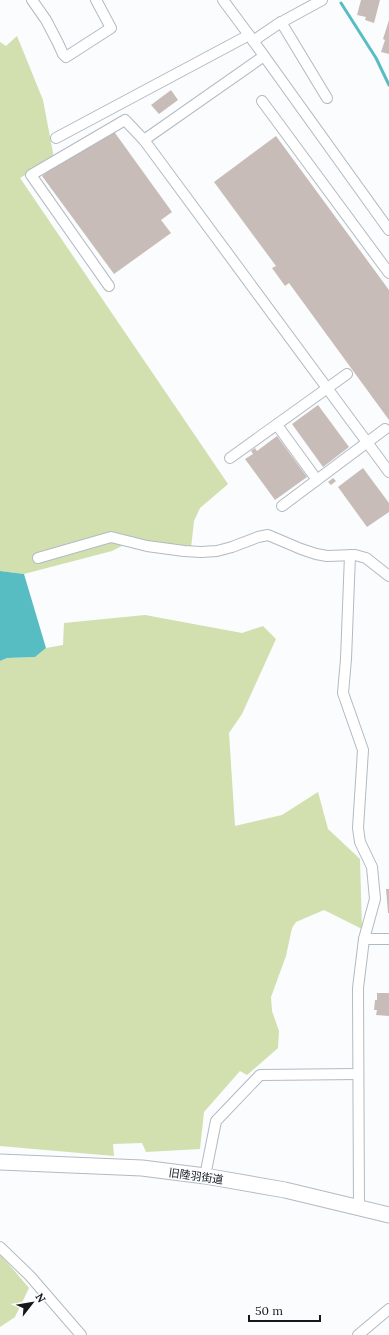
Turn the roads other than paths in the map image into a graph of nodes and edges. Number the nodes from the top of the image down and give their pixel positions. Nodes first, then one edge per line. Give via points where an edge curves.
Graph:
1 (32, 0) edge
2 (96, 0) edge
3 (223, 0) edge
4 (322, 0) edge
5 (281, 22) junction
6 (251, 38) junction
7 (264, 56) junction
8 (327, 98) dead end
9 (262, 100) dead end
10 (56, 138) dead end
11 (144, 140) junction
12 (389, 230) edge
13 (389, 274) edge
14 (109, 286) dead end
15 (347, 374) dead end
16 (327, 388) junction
17 (277, 425) junction
18 (385, 429) dead end
19 (367, 442) junction
20 (230, 458) dead end
21 (389, 472) edge
22 (317, 480) junction
23 (282, 506) dead end
24 (350, 555) junction
25 (38, 558) dead end
26 (389, 576) edge
27 (364, 939) junction
28 (389, 939) edge
29 (358, 1074) junction
30 (0, 1162) edge
31 (205, 1176) junction
32 (359, 1208) junction
33 (389, 1215) edge
34 (0, 1247) edge
35 (389, 1309) edge
36 (80, 1335) edge
37 (358, 1335) edge

1 - 2 street via 66,57 111,28
3 - 6 street
4 - 5 street
5 - 6 street
5 - 8 street
6 - 7 street
6 - 10 street
7 - 11 street
7 - 12 street
9 - 13 street
11 - 14 street via 125,120 31,175
11 - 16 street
15 - 16 street
16 - 17 street
16 - 19 street
17 - 20 street
17 - 22 street
18 - 19 street
19 - 21 street
19 - 22 street
22 - 23 street
24 - 25 street via 316,554 268,535 217,551 201,552 147,546 110,536
24 - 26 street via 366,558
24 - 27 street via 343,693 363,750 358,828 360,842 372,867 375,899
27 - 28 street
27 - 29 street via 358,988
29 - 31 street via 260,1075 216,1121
29 - 32 street
30 - 31 highway, 旧陸羽街道 via 142,1168
31 - 32 highway, 旧陸羽街道 via 285,1190
32 - 33 highway, 旧陸羽街道
34 - 36 street via 30,1276
35 - 37 street

